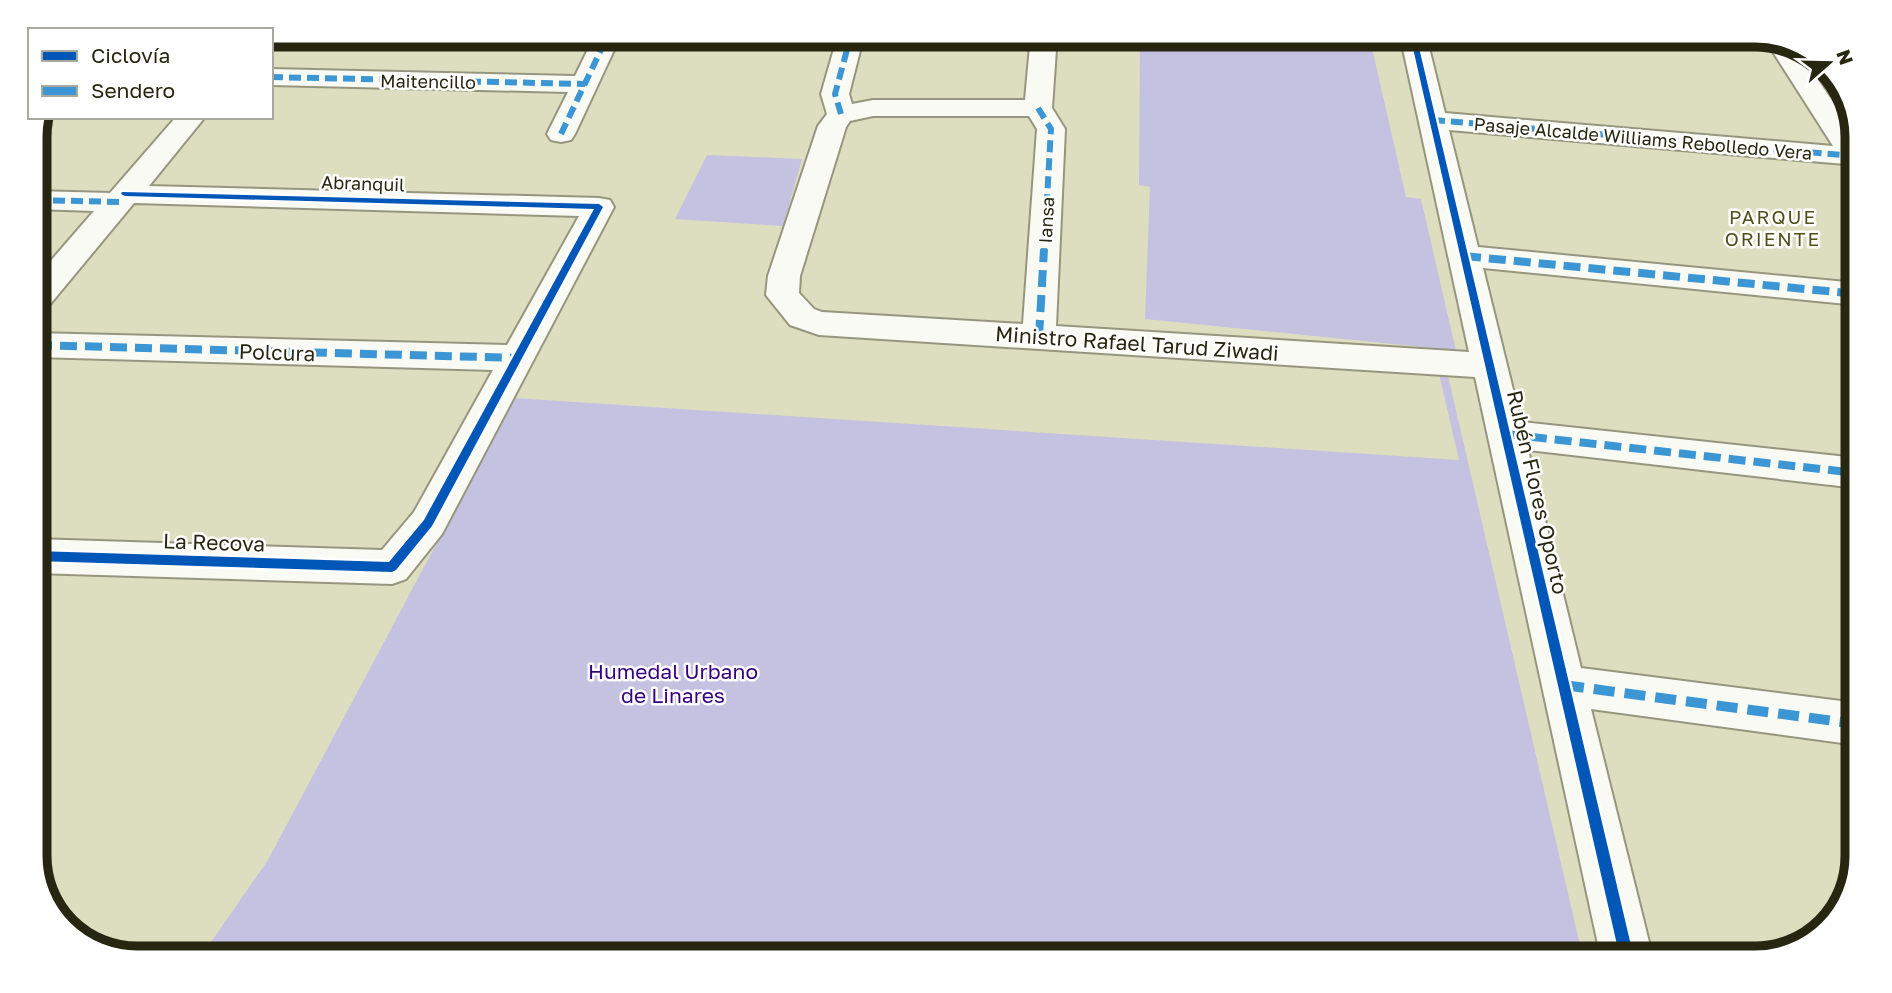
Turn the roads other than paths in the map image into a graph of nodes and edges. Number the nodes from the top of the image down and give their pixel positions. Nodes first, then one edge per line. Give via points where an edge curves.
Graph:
1 (602, 47) edge
2 (848, 47) edge
3 (1043, 47) edge
4 (1416, 47) edge
5 (1787, 53) edge
6 (273, 77) edge
7 (585, 84) junction
8 (1038, 108) junction
9 (841, 114) junction
10 (189, 119) edge
11 (1433, 120) junction
12 (561, 134) dead end
13 (1845, 143) edge
14 (1845, 157) edge
15 (122, 198) junction
16 (47, 200) edge
17 (1464, 256) junction
18 (47, 286) edge
19 (1845, 292) edge
20 (1039, 337) junction
21 (47, 345) edge
22 (519, 358) junction
23 (1489, 366) junction
24 (1505, 434) junction
25 (1845, 472) edge
26 (47, 556) edge
27 (1563, 685) junction
28 (1845, 722) edge
29 (1624, 946) edge

1 - 7 street
2 - 9 street via 835,94
3 - 8 street
4 - 11 street, Rubén Flores Oporto
5 - 13 street
6 - 7 street, Maitencillo
7 - 12 street
8 - 9 street via 873,108
8 - 20 street, Iansa via 1051,129
9 - 20 street, Ministro Rafael Tarud Ziwadi via 832,126 784,276 782,295 790,306 819,323
10 - 15 street
11 - 14 street, Pasaje Alcalde Williams Rebolledo Vera
11 - 17 street, Rubén Flores Oporto
15 - 16 street, Abranquil
15 - 18 street
15 - 22 street, Abranquil via 599,207
17 - 19 street
17 - 23 street, Rubén Flores Oporto
20 - 23 street, Ministro Rafael Tarud Ziwadi
21 - 22 street, Polcura
22 - 26 street, La Recova via 428,523 392,567
23 - 24 street, Rubén Flores Oporto
24 - 25 street
24 - 27 street, Rubén Flores Oporto
27 - 28 street
27 - 29 street, Rubén Flores Oporto

